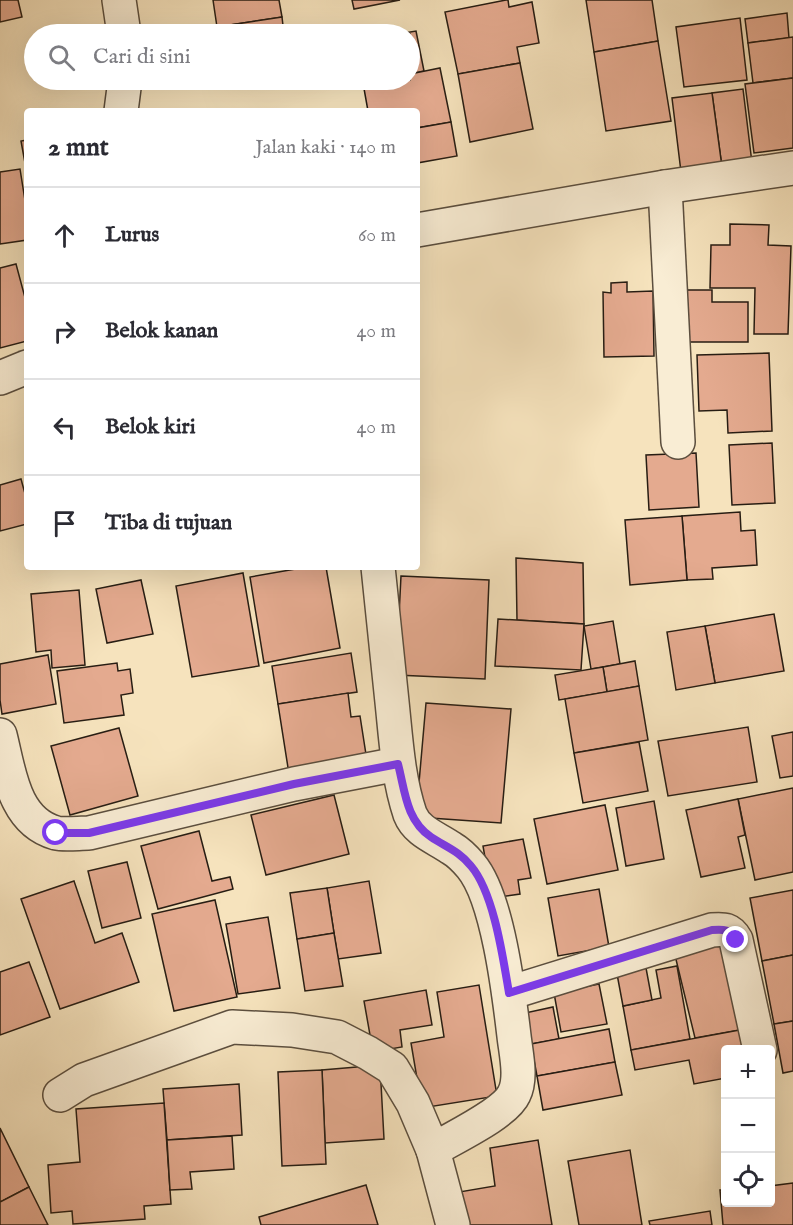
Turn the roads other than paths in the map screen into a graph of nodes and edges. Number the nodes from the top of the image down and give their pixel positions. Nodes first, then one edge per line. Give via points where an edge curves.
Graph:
1 (118, 0) edge
2 (122, 24) edge
3 (124, 90) edge
4 (121, 108) edge
5 (793, 168) edge
6 (665, 187) junction
7 (420, 229) edge
8 (24, 368) edge
9 (0, 378) edge
10 (678, 442) dead end
11 (378, 570) edge
12 (0, 735) edge
13 (398, 764) junction
14 (509, 993) junction
15 (759, 1045) edge
16 (60, 1095) dead end
17 (432, 1150) junction
18 (453, 1225) edge

1 - 2 street
3 - 4 street
5 - 6 street
6 - 7 street
6 - 10 street
8 - 9 street
11 - 13 street
12 - 13 street via 21,807 37,824 56,833 89,833 294,784
13 - 14 street via 411,817 473,867 485,891
14 - 15 street via 712,930 726,929 736,940
14 - 17 street via 518,1075 515,1093 495,1114
16 - 17 street via 84,1080 232,1027 292,1030 337,1037 392,1068 413,1103
17 - 18 street

